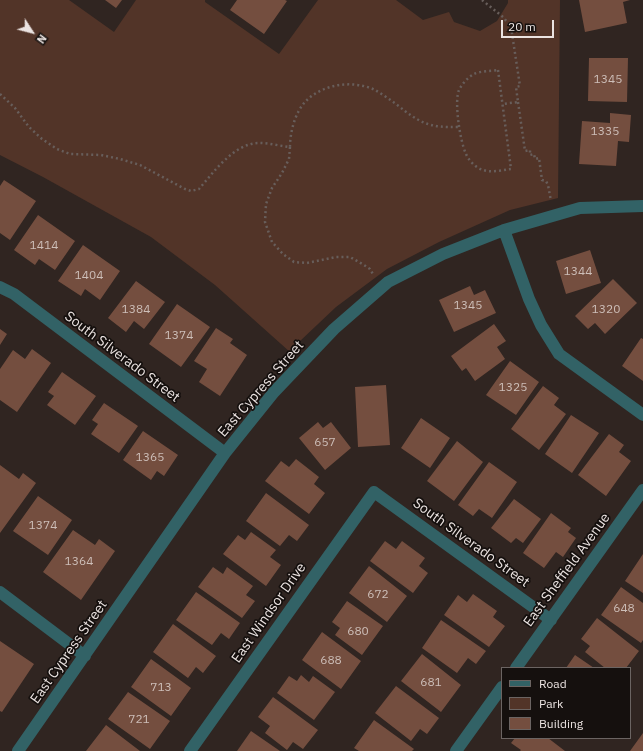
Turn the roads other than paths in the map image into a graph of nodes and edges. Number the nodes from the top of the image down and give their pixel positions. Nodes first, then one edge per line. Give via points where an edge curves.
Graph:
1 (643, 206) edge
2 (504, 230) junction
3 (0, 287) edge
4 (643, 415) edge
5 (225, 453) junction
6 (643, 490) edge
7 (374, 492) joint
8 (0, 592) edge
9 (551, 620) junction
10 (85, 656) junction
11 (517, 667) edge
12 (501, 688) edge
13 (18, 751) edge
14 (190, 751) edge
15 (456, 751) edge

1 - 2 street, East Cypress Street via 580,208
2 - 4 street via 529,298 541,325 559,354
2 - 5 street, East Cypress Street via 442,254 388,282 334,328 274,392
3 - 5 street, South Silverado Street via 14,294
5 - 10 street, East Cypress Street
6 - 9 street, East Sheffield Avenue
7 - 9 street, South Silverado Street
7 - 14 street, East Windsor Drive
8 - 10 street
9 - 11 street, East Sheffield Avenue
10 - 13 street, East Cypress Street
12 - 15 street

